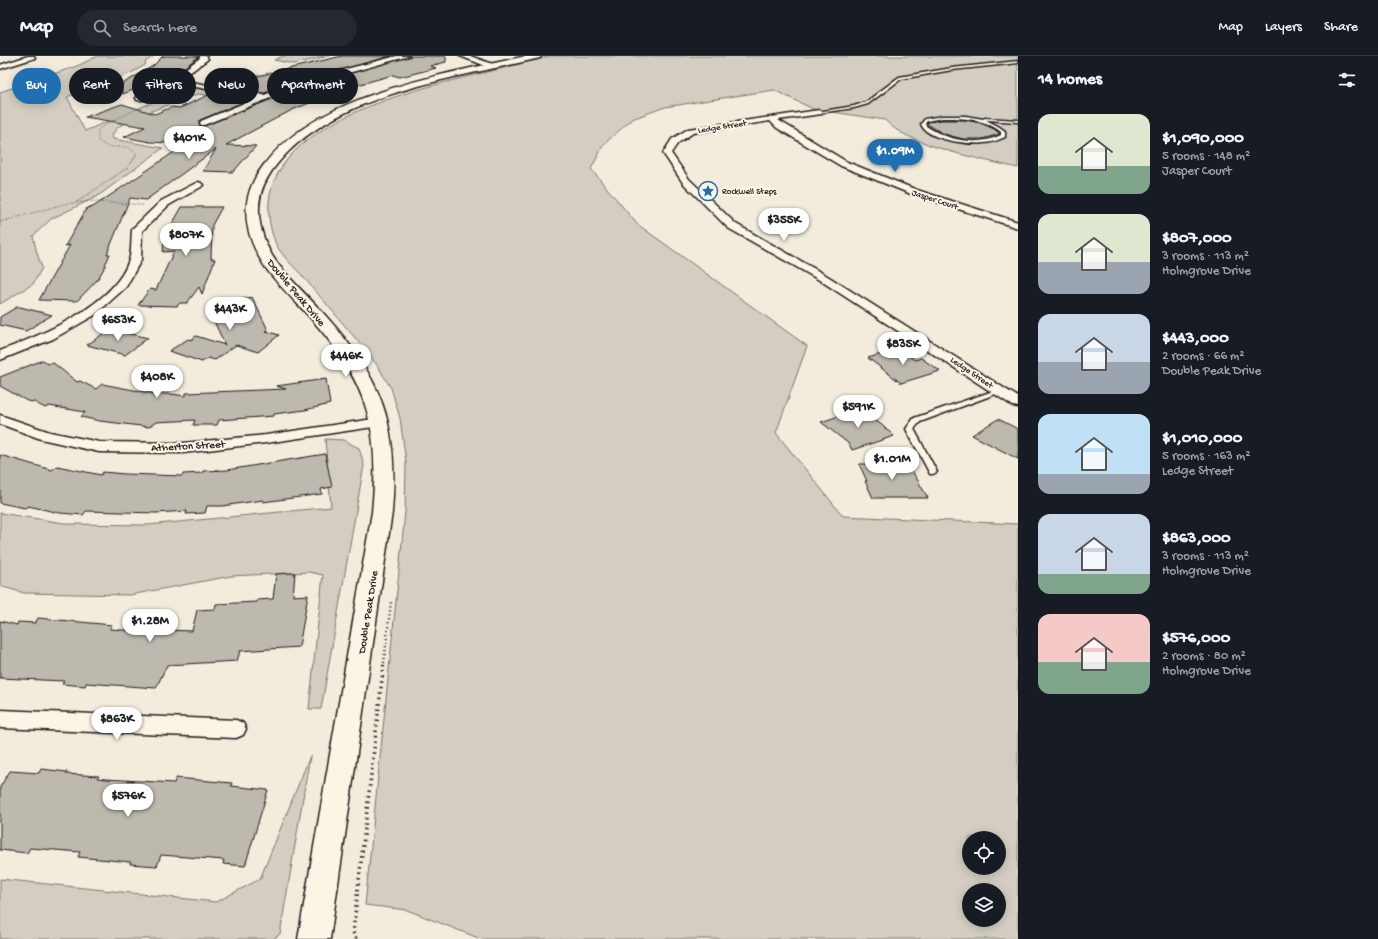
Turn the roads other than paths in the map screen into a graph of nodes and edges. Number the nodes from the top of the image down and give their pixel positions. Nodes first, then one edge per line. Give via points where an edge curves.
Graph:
1 (31, 56) edge
2 (203, 56) edge
3 (406, 56) edge
4 (464, 56) edge
5 (537, 56) edge
6 (1018, 62) edge
7 (494, 66) junction
8 (0, 67) edge
9 (193, 68) edge
10 (196, 85) edge
11 (264, 97) junction
12 (819, 112) joint
13 (772, 119) junction
14 (978, 120) junction
15 (1018, 121) edge
16 (204, 123) dead end
17 (198, 185) dead end
18 (1018, 225) edge
19 (0, 356) edge
20 (999, 391) junction
21 (1018, 403) edge
22 (0, 419) edge
23 (380, 422) junction
24 (933, 472) dead end
25 (0, 719) edge
26 (236, 729) dead end
27 (314, 939) edge

1 - 8 street via 32,58
2 - 9 street via 204,59
3 - 11 street via 314,80
4 - 7 street
5 - 7 street, Double Peak Drive
6 - 12 lane, Ledge Street via 900,78 867,103
7 - 23 street, Double Peak Drive via 391,92 329,117 286,147 263,173 255,191 252,204 253,220 264,253 272,266 351,358 371,396
10 - 11 street
11 - 16 street via 223,117
12 - 13 street, Ledge Street
13 - 18 street, Jasper Court via 844,164 914,192
13 - 20 street, Ledge Street via 691,131 675,141 667,153 686,181 732,226 825,279
14 - 14 lane via 942,116 926,120 923,124 924,128 938,136 963,141 989,142 1003,136 999,127
14 - 15 lane
17 - 19 street via 164,203 137,230 135,260 122,285 85,315 49,336
20 - 21 street, Ledge Street
20 - 24 lane via 917,420 910,429
22 - 23 street, Atherton Street via 46,436 99,447 184,448
23 - 27 street, Double Peak Drive via 385,481 382,512
25 - 26 street

